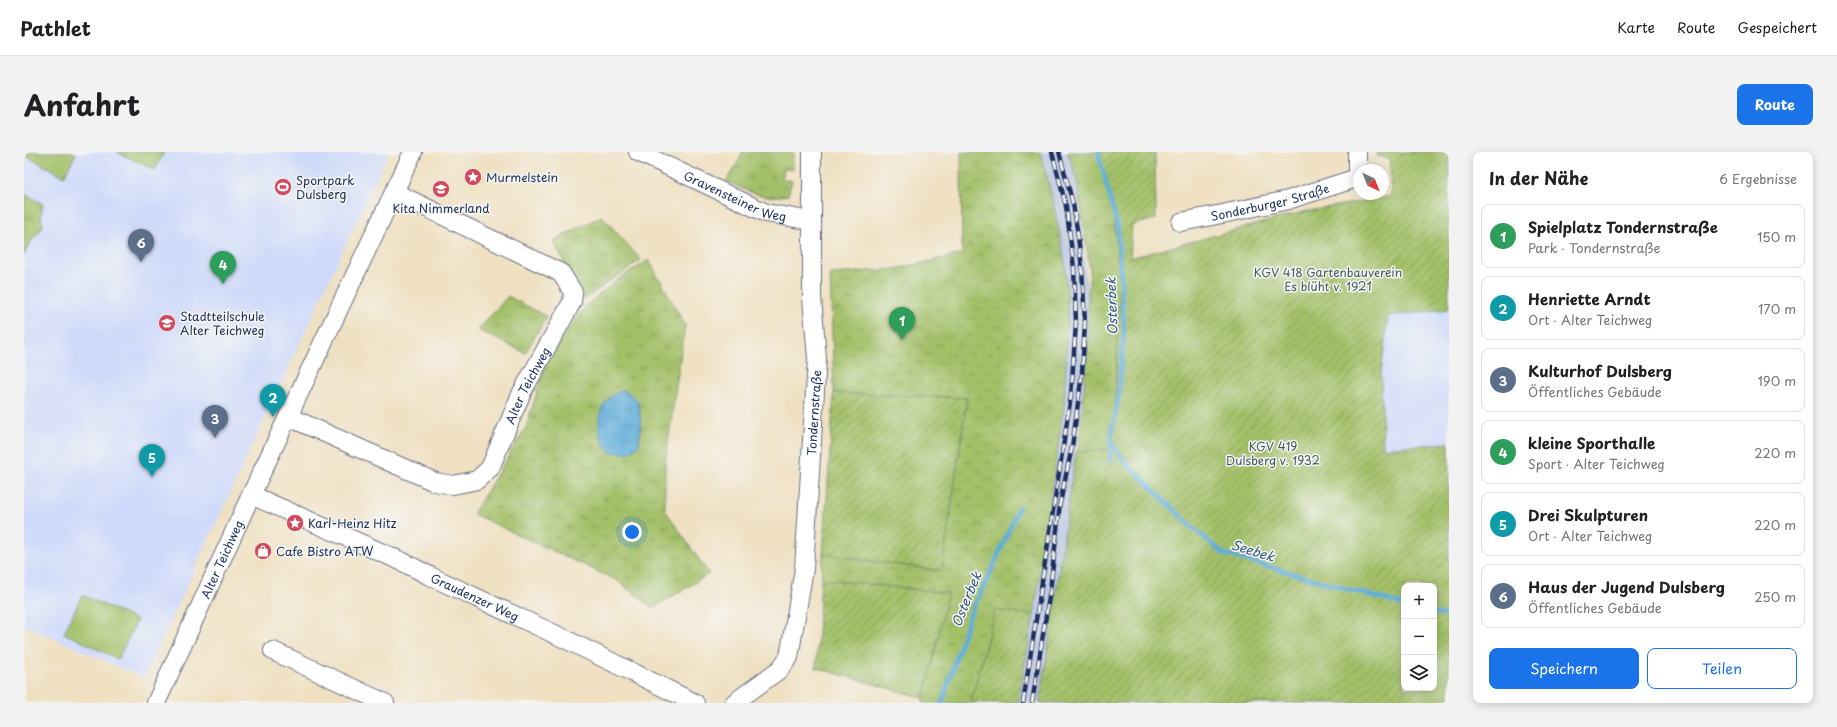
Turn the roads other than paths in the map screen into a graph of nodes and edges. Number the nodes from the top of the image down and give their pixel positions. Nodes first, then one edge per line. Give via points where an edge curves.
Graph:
1 (413, 152) edge
2 (638, 152) edge
3 (812, 152) edge
4 (1357, 152) edge
5 (394, 192) junction
6 (812, 221) junction
7 (1180, 222) dead end
8 (288, 417) junction
9 (251, 495) junction
10 (273, 651) dead end
11 (156, 703) edge
12 (385, 703) edge
13 (695, 703) edge
14 (734, 703) edge

1 - 5 street, Alter Teichweg
2 - 6 street, Gravensteiner Weg via 766,213
3 - 6 street, Tondernstraße
4 - 7 street, Sonderburger Straße via 1358,178 1288,200
5 - 8 street, Alter Teichweg
5 - 8 street, Alter Teichweg via 561,273 573,292 572,302 522,392 490,468 477,480 453,485 435,482
6 - 14 street, Tondernstraße via 812,298 817,359 805,558 789,657 780,668
8 - 9 street, Alter Teichweg
9 - 11 street, Alter Teichweg
9 - 13 street, Graudenzer Weg via 403,562
10 - 12 street

